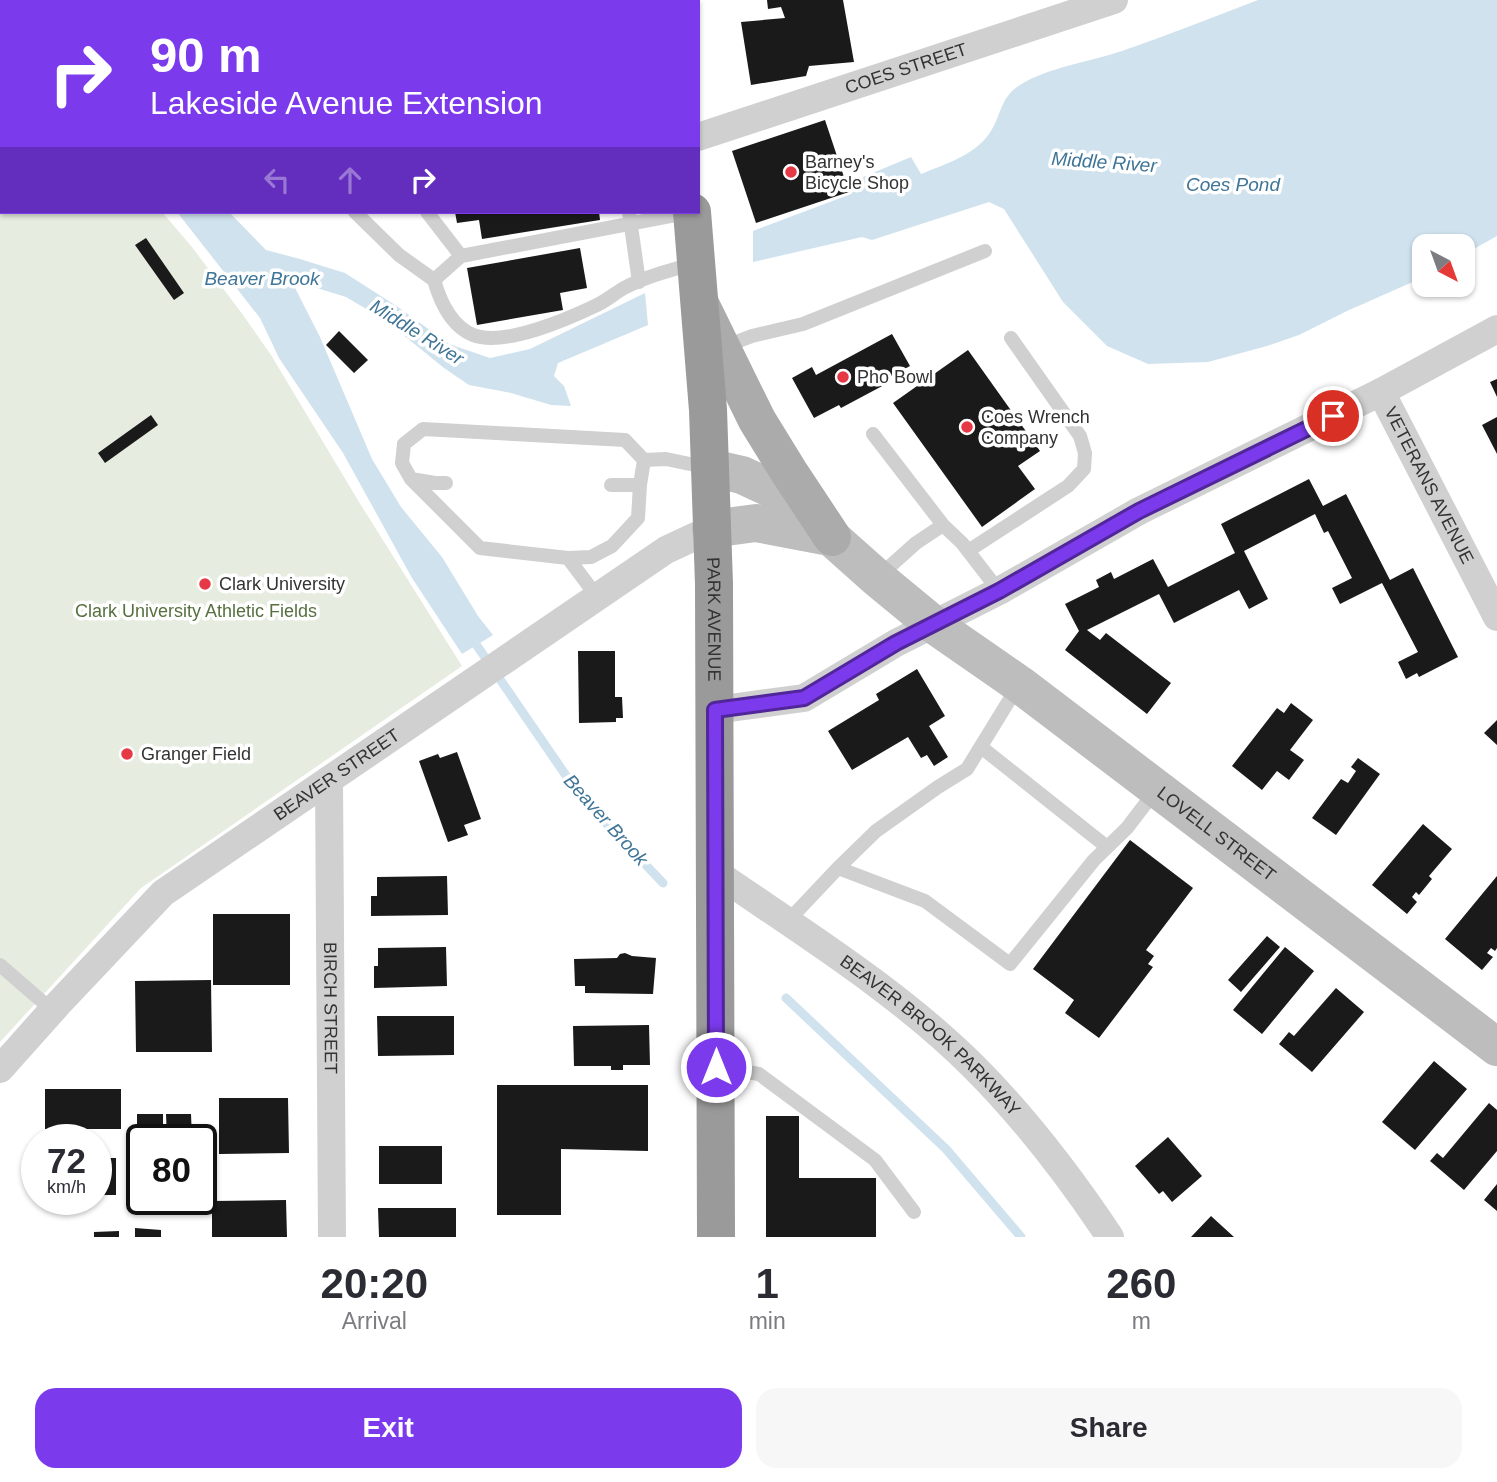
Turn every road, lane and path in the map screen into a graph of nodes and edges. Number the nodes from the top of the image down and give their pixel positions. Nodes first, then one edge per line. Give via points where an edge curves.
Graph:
1 (1114, 0) edge
2 (700, 136) edge
3 (357, 214) edge
4 (430, 214) edge
5 (671, 214) edge
6 (692, 214) edge
7 (630, 218) edge
8 (985, 251) dead end
9 (461, 256) junction
10 (697, 263) junction
11 (434, 280) junction
12 (639, 282) junction
13 (700, 304) junction
14 (1497, 329) edge
15 (1012, 338) dead end
16 (722, 348) junction
17 (1381, 392) junction
18 (873, 435) dead end
19 (644, 460) junction
20 (711, 468) junction
21 (411, 479) junction
22 (446, 483) dead end
23 (611, 485) dead end
24 (640, 485) junction
25 (943, 525) junction
26 (711, 529) junction
27 (832, 537) junction
28 (968, 551) junction
29 (568, 558) junction
30 (877, 578) junction
31 (999, 591) junction
32 (597, 598) junction
33 (1497, 617) edge
34 (934, 625) junction
35 (1019, 684) junction
36 (715, 710) junction
37 (981, 747) junction
38 (329, 780) junction
39 (1157, 789) junction
40 (1107, 848) junction
41 (838, 868) junction
42 (715, 872) junction
43 (788, 922) junction
44 (0, 965) edge
45 (52, 1010) junction
46 (1494, 1040) edge
47 (716, 1067) junction
48 (0, 1069) edge
49 (914, 1212) dead end
50 (332, 1237) edge
51 (716, 1237) edge
52 (1110, 1237) edge

1 - 2 street, COES STREET
3 - 11 lane via 399,256
4 - 9 lane
5 - 7 lane
6 - 10 highway, PARK AVENUE
7 - 9 lane
7 - 12 lane
8 - 16 lane via 803,324 752,335
9 - 11 lane
10 - 12 lane
10 - 13 highway, PARK AVENUE
11 - 12 lane via 441,303 458,326 492,339 539,329
13 - 16 main road
13 - 20 highway, PARK AVENUE
14 - 17 street
15 - 28 lane via 1080,436 1084,469 1068,485
16 - 27 main road via 757,420
17 - 31 street via 1139,511
17 - 33 street, VETERANS AVENUE
18 - 25 lane
19 - 20 lane via 666,459
19 - 21 lane via 625,440 423,429 404,444 402,463
19 - 24 lane
20 - 26 highway, PARK AVENUE
20 - 27 street, LOVELL STREET via 770,488
21 - 22 lane
21 - 29 lane via 480,548
23 - 24 lane
24 - 29 lane via 639,517 612,546 591,557
25 - 28 lane
25 - 30 lane
26 - 27 street via 756,523
26 - 32 street, BEAVER STREET via 666,550
26 - 36 highway, PARK AVENUE
27 - 30 street, LOVELL STREET
28 - 31 lane
29 - 32 lane
30 - 34 street, LOVELL STREET
31 - 34 street
32 - 38 street, BEAVER STREET
34 - 35 street, LOVELL STREET
34 - 36 street via 804,698
35 - 37 lane
35 - 39 street, LOVELL STREET
36 - 42 highway, PARK AVENUE
37 - 40 lane
37 - 41 lane via 967,769 876,831
38 - 45 street, BEAVER STREET via 163,893
38 - 50 street, BIRCH STREET
39 - 40 lane
39 - 46 street, LOVELL STREET
40 - 41 lane via 1010,964 925,901
41 - 43 lane
42 - 43 street, BEAVER BROOK PARKWAY
42 - 47 highway, PARK AVENUE
43 - 52 street, BEAVER BROOK PARKWAY via 923,1021 973,1065 1018,1114
44 - 45 lane
45 - 48 street, BEAVER STREET
47 - 49 lane via 759,1074 875,1160
47 - 51 highway, PARK AVENUE

